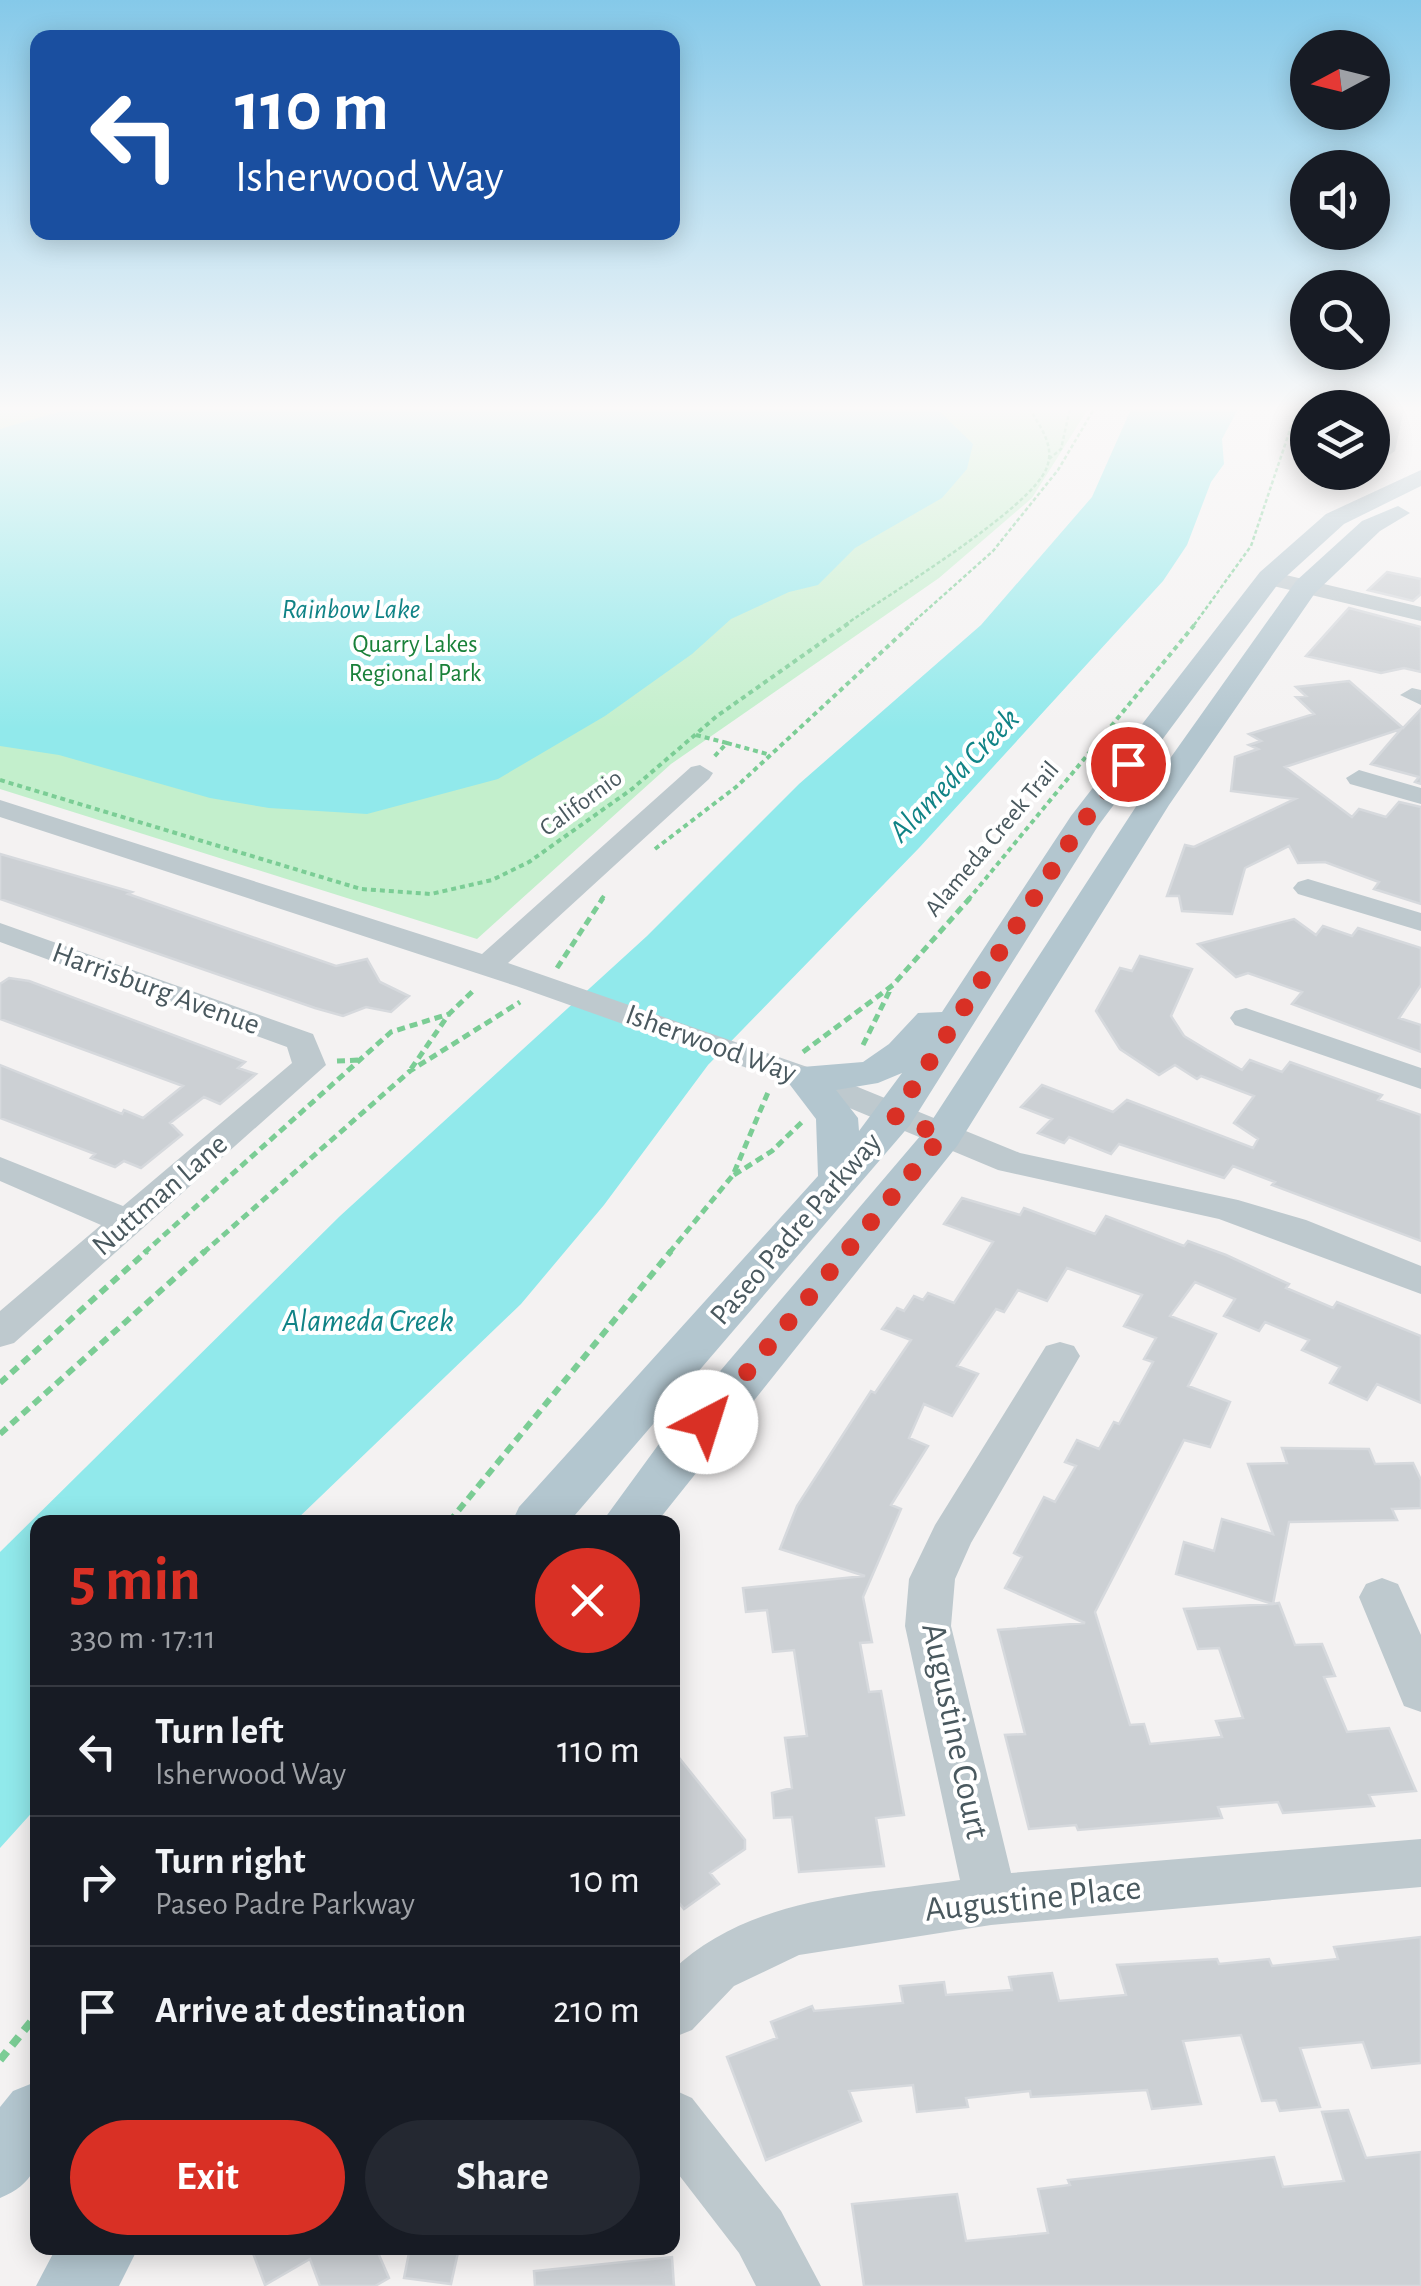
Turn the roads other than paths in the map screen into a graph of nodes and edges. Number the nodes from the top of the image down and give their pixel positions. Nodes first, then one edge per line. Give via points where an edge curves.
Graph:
1 (1341, 516) edge
2 (1392, 516) edge
3 (1287, 583) junction
4 (1421, 614) edge
5 (700, 773) road end
6 (1359, 778) dead end
7 (1421, 796) edge
8 (0, 808) edge
9 (1308, 888) dead end
10 (1421, 922) edge
11 (0, 932) edge
12 (998, 955) junction
13 (481, 978) junction
14 (1246, 1018) dead end
15 (321, 1056) joint
16 (1421, 1079) edge
17 (817, 1083) junction
18 (895, 1116) junction
19 (942, 1136) junction
20 (0, 1168) edge
21 (840, 1179) junction
22 (128, 1222) junction
23 (1421, 1281) edge
24 (0, 1333) edge
25 (1060, 1356) dead end
26 (544, 1515) edge
27 (633, 1515) edge
28 (1382, 1597) dead end
29 (1421, 1691) edge
30 (1421, 1862) edge
31 (991, 1900) junction
32 (680, 2003) edge
33 (30, 2126) edge
34 (680, 2128) edge
35 (0, 2162) edge
36 (97, 2255) edge
37 (74, 2286) edge
38 (790, 2286) edge

1 - 3 main road, Paseo Padre Parkway
2 - 3 main road, Paseo Padre Parkway
3 - 4 street
3 - 12 main road, Paseo Padre Parkway via 1082,823
3 - 19 main road, Paseo Padre Parkway
5 - 13 street
6 - 7 street
8 - 13 street, Isherwood Way
9 - 10 street
11 - 15 street, Harrisburg Avenue via 301,1042
12 - 17 main road via 899,1060 874,1074
12 - 18 main road, Paseo Padre Parkway
13 - 17 street, Isherwood Way via 541,984
14 - 16 street
15 - 22 street, Nuttman Lane
17 - 18 street, Isherwood Way
17 - 21 main road via 837,1118
18 - 19 street, Isherwood Way
18 - 21 main road, Paseo Padre Parkway
19 - 23 street, Isherwood Way via 1011,1162 1225,1208
19 - 27 main road, Paseo Padre Parkway
20 - 22 street
21 - 26 main road, Paseo Padre Parkway
22 - 24 street, Nuttman Lane
25 - 31 street, Augustine Court via 932,1579 928,1626
28 - 29 street
30 - 31 street, Augustine Place
31 - 32 street, Augustine Place via 795,1930 715,1967
33 - 35 main road
34 - 38 street via 760,2232
36 - 37 main road

